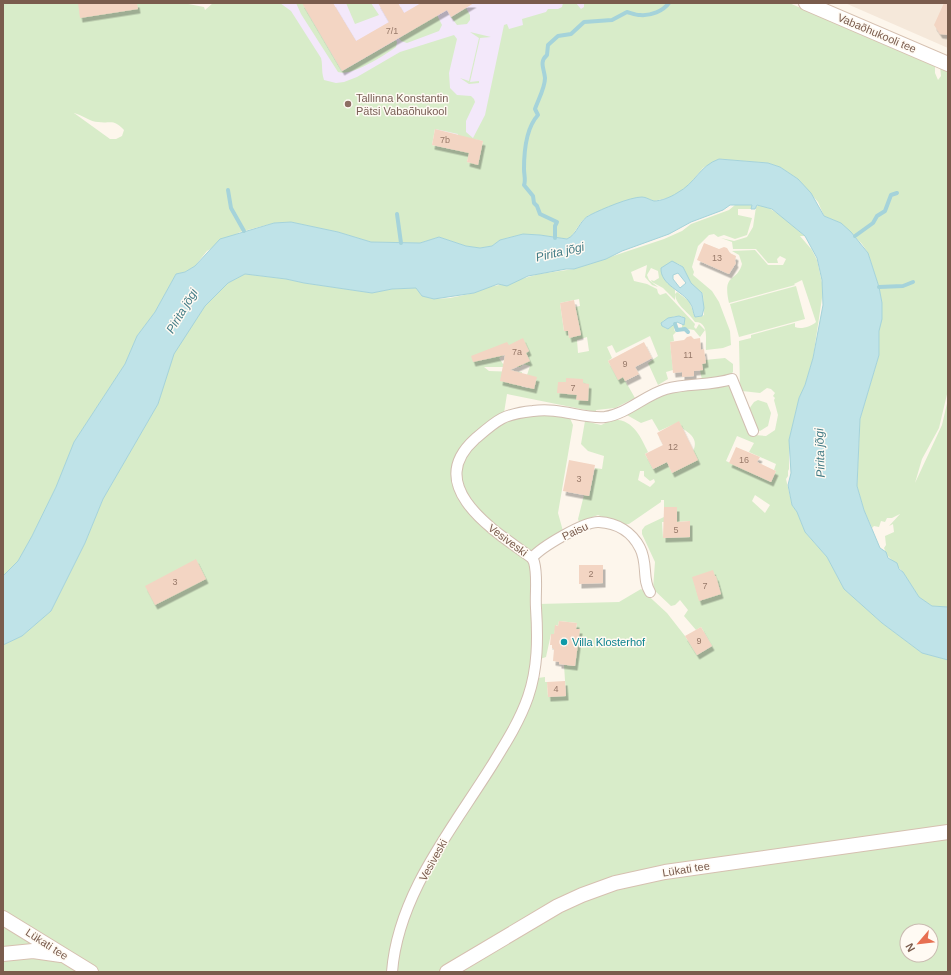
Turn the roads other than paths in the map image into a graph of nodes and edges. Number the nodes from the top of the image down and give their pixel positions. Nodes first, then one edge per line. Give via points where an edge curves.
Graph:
1 (806, 3) edge
2 (948, 64) edge
3 (753, 431) dead end
4 (532, 558) junction
5 (650, 592) dead end
6 (948, 832) edge
7 (3, 918) edge
8 (3, 954) edge
9 (65, 956) junction
10 (91, 972) edge
11 (392, 972) edge
12 (447, 972) edge

1 - 2 main road, Vabaõhukooli tee
3 - 4 street, Vesiveski via 732,380 666,389 606,416 546,410 499,418 463,451 457,466 457,481 466,501 481,519
4 - 5 street, Paisu via 566,534 592,523 604,523 626,529 636,540 644,557 646,584
4 - 11 street, Vesiveski via 536,568 538,647 528,697 505,744 447,833 420,882 398,937
6 - 12 main road, Lükati tee via 665,872 615,883 558,906
7 - 9 main road, Lükati tee
8 - 9 main road via 33,951
9 - 10 main road, Lükati tee

